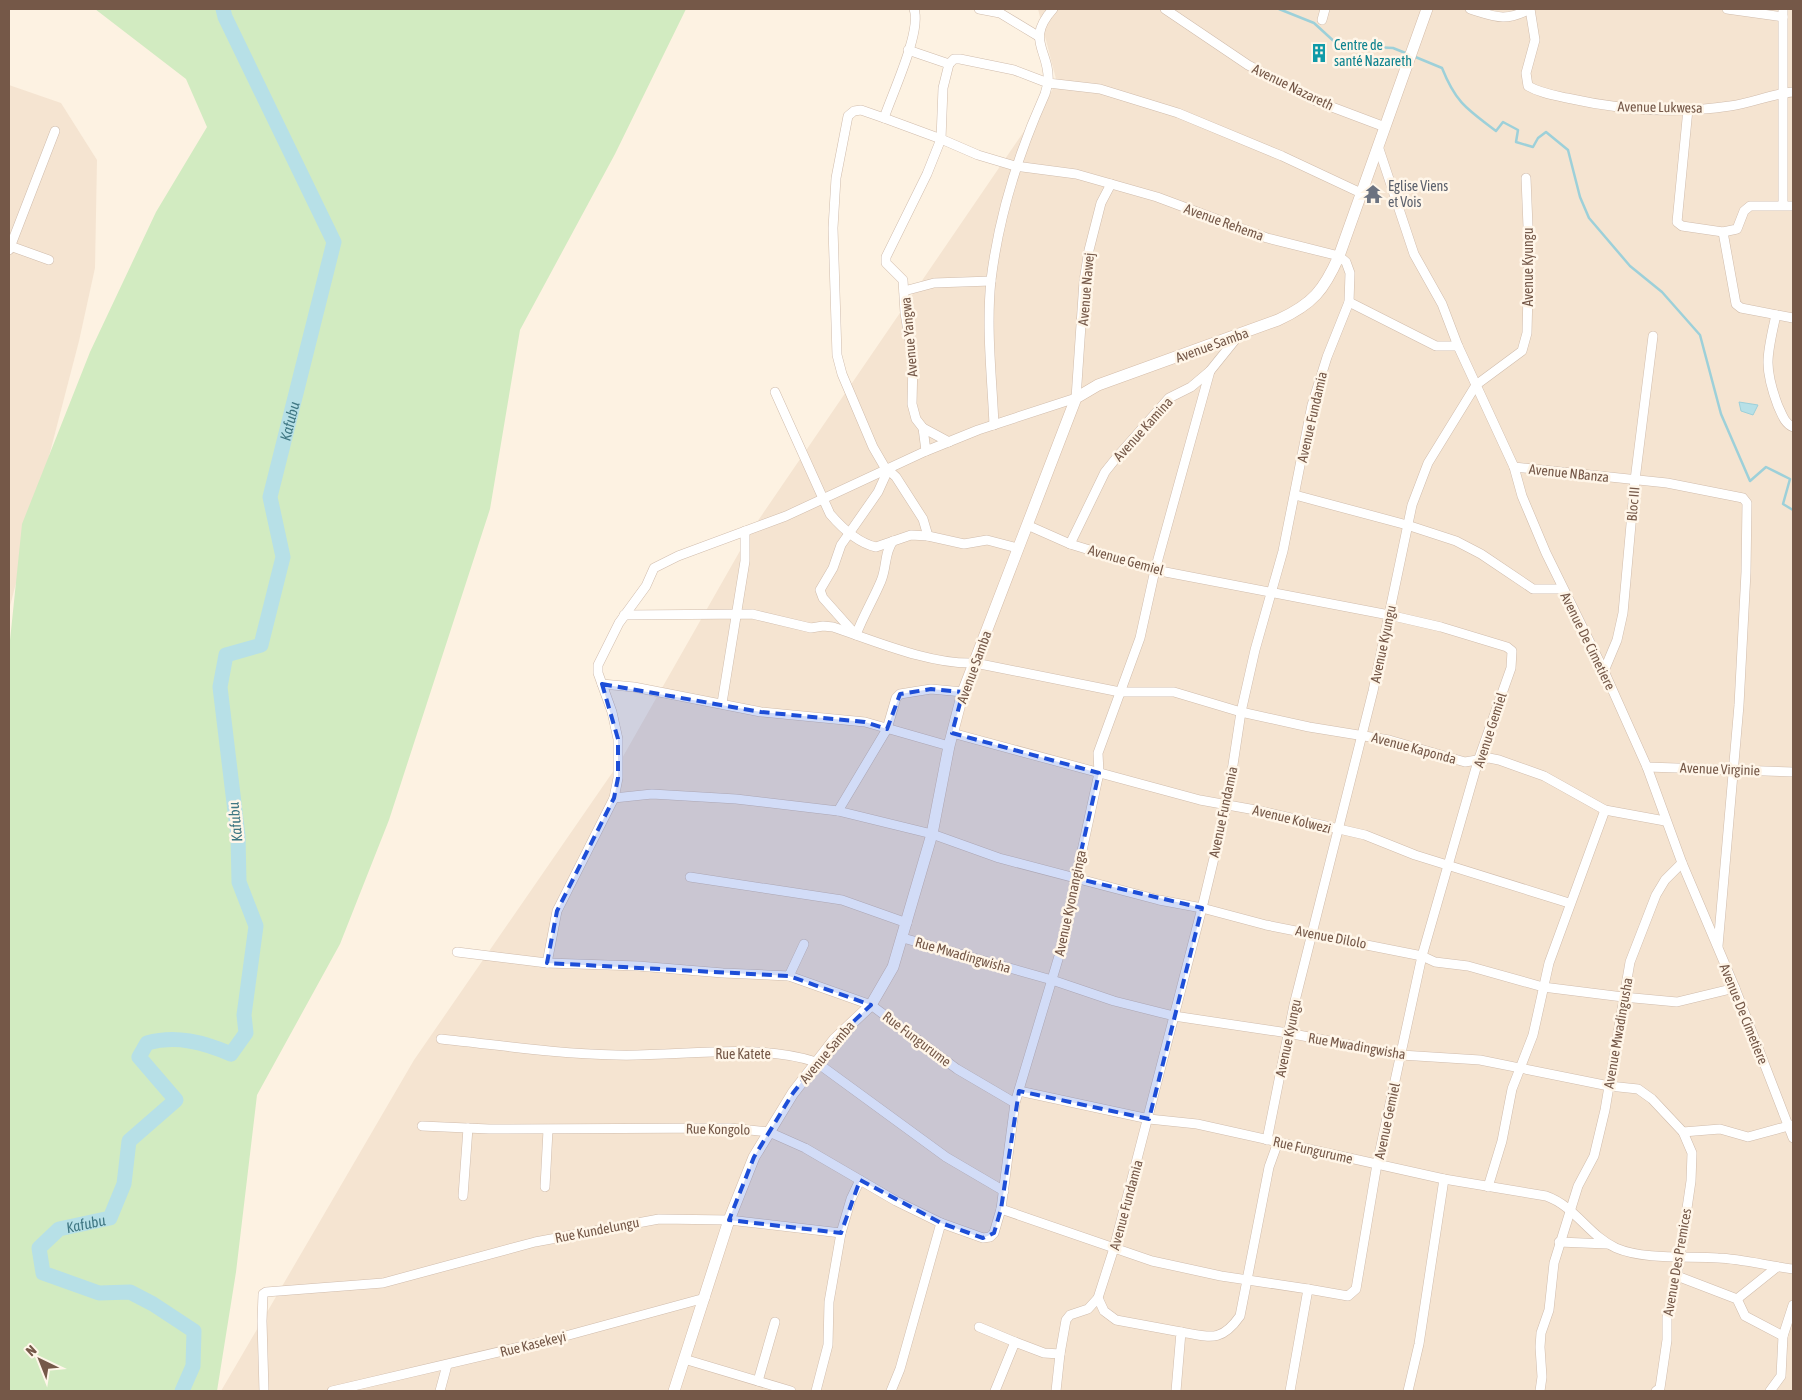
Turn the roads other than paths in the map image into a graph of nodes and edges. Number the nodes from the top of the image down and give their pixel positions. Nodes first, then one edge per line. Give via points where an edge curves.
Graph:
1 (914, 9) edge
2 (979, 9) edge
3 (1053, 9) edge
4 (1165, 9) edge
5 (1325, 9) edge
6 (1426, 9) edge
7 (1470, 9) edge
8 (1530, 9) edge
9 (1727, 9) edge
10 (1783, 13) edge
11 (1322, 20) dead end
12 (1038, 36) junction
13 (908, 50) junction
14 (949, 64) junction
15 (1048, 83) junction
16 (1789, 92) edge
17 (1688, 109) junction
18 (884, 118) junction
19 (1385, 126) junction
20 (55, 131) dead end
21 (941, 138) junction
22 (1378, 146) junction
23 (1015, 166) junction
24 (1526, 178) dead end
25 (1111, 184) junction
26 (1361, 193) junction
27 (1783, 205) junction
28 (1793, 206) edge
29 (1723, 232) junction
30 (10, 248) edge
31 (1339, 256) junction
32 (49, 260) dead end
33 (991, 281) junction
34 (904, 291) junction
35 (1349, 302) junction
36 (1776, 314) junction
37 (1793, 318) edge
38 (1239, 335) junction
39 (1653, 336) dead end
40 (1458, 346) junction
41 (1210, 371) junction
42 (1476, 385) junction
43 (775, 392) dead end
44 (1076, 398) junction
45 (994, 425) junction
46 (1793, 427) edge
47 (923, 428) junction
48 (949, 442) junction
49 (926, 451) junction
50 (1514, 467) junction
51 (888, 470) junction
52 (1635, 480) junction
53 (1294, 494) junction
54 (822, 499) junction
55 (1027, 525) junction
56 (1407, 525) junction
57 (745, 531) junction
58 (849, 532) junction
59 (928, 536) junction
60 (893, 541) junction
61 (1070, 544) junction
62 (1017, 548) junction
63 (1156, 570) junction
64 (1563, 589) junction
65 (1270, 594) junction
66 (624, 615) junction
67 (734, 615) junction
68 (1389, 615) junction
69 (856, 635) junction
70 (974, 663) junction
71 (1604, 671) junction
72 (602, 684) junction
73 (963, 692) junction
74 (1120, 692) junction
75 (722, 703) junction
76 (1242, 712) junction
77 (887, 729) junction
78 (952, 733) junction
79 (1361, 734) junction
80 (949, 746) junction
81 (1478, 761) junction
82 (1646, 767) junction
83 (1734, 770) junction
84 (1793, 772) edge
85 (1099, 773) junction
86 (614, 798) junction
87 (1227, 804) junction
88 (1604, 810) junction
89 (838, 811) junction
90 (1665, 821) junction
91 (1338, 830) junction
92 (932, 834) junction
93 (1682, 863) junction
94 (1450, 865) junction
95 (690, 877) dead end
96 (1075, 878) junction
97 (1569, 903) junction
98 (1202, 908) junction
99 (907, 923) junction
100 (1312, 933) junction
101 (903, 938) junction
102 (804, 944) dead end
103 (1718, 949) junction
104 (457, 952) dead end
105 (1422, 956) junction
106 (547, 963) junction
107 (789, 976) junction
108 (1052, 980) junction
109 (1543, 987) junction
110 (1734, 988) junction
111 (1623, 997) junction
112 (871, 1005) junction
113 (1174, 1016) junction
114 (1288, 1033) junction
115 (441, 1039) dead end
116 (1401, 1056) junction
117 (816, 1062) junction
118 (1521, 1067) junction
119 (1609, 1086) junction
120 (1019, 1092) junction
121 (1015, 1103) junction
122 (1149, 1119) junction
123 (1791, 1125) edge
124 (422, 1126) dead end
125 (468, 1128) junction
126 (548, 1130) junction
127 (769, 1132) junction
128 (1683, 1132) junction
129 (1793, 1138) edge
130 (1267, 1140) junction
131 (1278, 1142) junction
132 (1377, 1164) junction
133 (1444, 1179) junction
134 (860, 1180) junction
135 (545, 1187) dead end
136 (1488, 1187) junction
137 (1004, 1191) junction
138 (463, 1196) dead end
139 (1001, 1208) junction
140 (1571, 1211) junction
141 (729, 1220) junction
142 (941, 1223) junction
143 (841, 1233) junction
144 (990, 1237) joint
145 (1559, 1242) junction
146 (1608, 1244) junction
147 (1114, 1248) junction
148 (1679, 1258) junction
149 (1777, 1267) junction
150 (1793, 1269) edge
151 (1676, 1276) junction
152 (1247, 1278) junction
153 (1308, 1289) junction
154 (705, 1298) junction
155 (1098, 1298) junction
156 (1737, 1299) junction
157 (1793, 1306) edge
158 (775, 1322) dead end
159 (979, 1327) dead end
160 (1181, 1332) junction
161 (1783, 1336) junction
162 (1015, 1342) junction
163 (1060, 1354) junction
164 (684, 1359) junction
165 (447, 1365) junction
166 (758, 1381) junction
167 (1659, 1390) edge
168 (264, 1391) edge
169 (332, 1391) edge
170 (440, 1391) edge
171 (674, 1391) edge
172 (791, 1391) edge
173 (816, 1391) edge
174 (891, 1391) edge
175 (995, 1391) edge
176 (1056, 1391) edge
177 (1176, 1391) edge
178 (1290, 1391) edge
179 (1408, 1391) edge
180 (1540, 1391) edge
181 (1770, 1391) edge

1 - 13 street via 916,24
2 - 12 street via 1000,13
3 - 12 street
4 - 19 street, Avenue Nazareth via 1232,55 1316,101
5 - 11 street
6 - 19 street, Avenue Samba
7 - 8 street via 1501,19
8 - 17 street, Avenue Lukwesa via 1534,40 1526,73 1528,86 1537,92 1633,109
9 - 10 street
10 - 16 street
12 - 15 street
13 - 14 street
13 - 18 street
14 - 15 street via 960,59 1014,70
14 - 21 street via 943,88
15 - 23 street
15 - 26 street via 1100,89 1178,113
16 - 17 street, Avenue Lukwesa via 1733,106
16 - 27 street
17 - 29 street via 1677,222 1682,226
18 - 21 street, Avenue Rehema
18 - 51 street, Avenue Rehema via 861,110 848,116 836,178 833,228 834,309 839,366 873,446
19 - 22 street, Avenue Samba
20 - 30 street
21 - 23 street, Avenue Rehema via 978,155
21 - 34 street, Avenue Yangwa via 886,257 886,263 903,280
22 - 26 street, Avenue Samba
22 - 40 street, Avenue De Cimetiere via 1414,254 1442,304
23 - 25 street, Avenue Rehema via 1056,170
23 - 33 street via 1004,206
24 - 42 street, Avenue Kyungu via 1529,251 1527,333 1522,351
25 - 31 street, Avenue Rehema via 1157,197 1267,238
25 - 44 street, Avenue Nawej via 1101,203 1089,250
26 - 31 street, Avenue Samba
27 - 28 street
27 - 29 street via 1750,206 1737,229
29 - 36 street via 1736,304 1741,308
30 - 32 street
31 - 35 street, Avenue Fundamia via 1346,262 1350,273
31 - 38 street, Avenue Samba via 1327,282 1302,309
33 - 34 street via 934,283
33 - 45 street
34 - 47 street, Avenue Yangwa via 913,361 912,404 916,419
35 - 40 street via 1436,346
35 - 53 street, Avenue Fundamia via 1319,379
36 - 37 street
36 - 46 street via 1767,355 1768,374 1782,417
38 - 41 street, Avenue Kamina
38 - 44 street, Avenue Samba via 1098,385
39 - 52 street, Bloc III
40 - 42 street, Avenue De Cimetiere
41 - 61 street, Avenue Kamina via 1169,398 1117,457 1105,472
41 - 63 street, Avenue Kyonanginga
42 - 50 street, Avenue De Cimetiere
42 - 56 street, Avenue Kyungu via 1428,463
43 - 54 street
44 - 45 street
44 - 55 street, Avenue Samba
45 - 48 street
47 - 48 street
47 - 49 street, Avenue Yangwa
48 - 49 street
49 - 51 street
50 - 52 street, Avenue NBanza
50 - 64 street, Avenue De Cimetiere via 1528,510
51 - 54 street
51 - 58 street via 878,492
51 - 59 street via 923,519
52 - 71 street, Bloc III via 1623,613 1617,640
52 - 83 street, Avenue NBanza via 1743,498 1748,509
53 - 56 street
53 - 65 street, Avenue Fundamia via 1283,551
54 - 57 street
54 - 58 street via 830,514
55 - 61 street, Avenue Gemiel
55 - 62 street, Avenue Samba
56 - 64 street via 1456,541 1533,589
56 - 68 street, Avenue Kyungu
57 - 66 street via 658,564
57 - 67 street via 745,562
58 - 60 street via 876,547
58 - 69 street via 820,595
59 - 60 street via 911,535
59 - 62 street via 964,544 987,540
60 - 69 street via 887,549 881,582
61 - 63 street, Avenue Gemiel
62 - 70 street, Avenue Samba
63 - 65 street, Avenue Gemiel
63 - 74 street, Avenue Kyonanginga via 1140,638
64 - 71 street, Avenue De Cimetiere
65 - 68 street, Avenue Gemiel
65 - 76 street, Avenue Fundamia
66 - 67 street, Avenue Kaponda
66 - 72 street via 598,665
67 - 69 street, Avenue Kaponda via 752,614
67 - 75 street via 728,678
68 - 79 street, Avenue Kyungu
68 - 81 street, Avenue Gemiel via 1441,627 1507,647 1512,652 1511,668
69 - 70 street, Avenue Kaponda via 926,657 959,664
70 - 73 street, Avenue Samba
70 - 74 street, Avenue Kaponda
71 - 82 street, Avenue De Cimetiere
72 - 75 street
72 - 86 street via 618,739 618,778
73 - 77 street via 931,689 900,694
73 - 78 street, Avenue Samba
74 - 76 street, Avenue Kaponda via 1174,692
74 - 85 street, Avenue Kyonanginga via 1098,753
75 - 77 street via 762,712 865,722
76 - 79 street, Avenue Kaponda via 1309,727
76 - 87 street, Avenue Fundamia
77 - 80 street
77 - 89 street
78 - 80 street, Avenue Samba
78 - 85 street, Avenue Kolwezi
79 - 81 street, Avenue Kaponda via 1465,762
79 - 91 street, Avenue Kyungu
80 - 92 street, Avenue Samba
81 - 88 street, Avenue Kaponda via 1489,758 1520,766 1566,787
81 - 94 street, Avenue Gemiel
82 - 83 street, Avenue Virginie
82 - 90 street, Avenue De Cimetiere
83 - 84 street, Avenue Virginie
83 - 103 street
85 - 87 street, Avenue Kolwezi
85 - 96 street, Avenue Kyonanginga
86 - 89 street, Avenue Dilolo via 652,794 736,799
86 - 106 street via 557,911
87 - 91 street, Avenue Kolwezi
87 - 98 street, Avenue Fundamia
88 - 90 street
88 - 97 street
89 - 92 street, Avenue Dilolo
90 - 93 street, Avenue De Cimetiere
91 - 94 street, Avenue Kolwezi via 1365,835
91 - 100 street, Avenue Kyungu
92 - 96 street, Avenue Dilolo via 999,858
92 - 99 street, Avenue Samba
93 - 103 street, Avenue De Cimetiere
93 - 111 street, Avenue Mwadingusha via 1656,894 1638,938
94 - 97 street, Avenue Kolwezi
94 - 105 street, Avenue Gemiel
95 - 99 street, Rue Mwadingwisha via 842,900
96 - 98 street, Avenue Dilolo
96 - 108 street, Avenue Kyonanginga
97 - 109 street
98 - 100 street, Avenue Dilolo
98 - 113 street, Avenue Fundamia
99 - 101 street, Avenue Samba
100 - 105 street, Avenue Dilolo
100 - 114 street, Avenue Kyungu
101 - 108 street, Rue Mwadingwisha
101 - 112 street, Avenue Samba via 894,967
102 - 107 street
103 - 110 street, Avenue De Cimetiere
104 - 106 street
105 - 109 street, Avenue Dilolo via 1434,962 1468,966
105 - 116 street, Avenue Gemiel
106 - 107 street
107 - 112 street, Rue Fungurume
108 - 113 street, Rue Mwadingwisha
108 - 120 street, Avenue Kyonanginga
109 - 111 street, Avenue Dilolo
109 - 118 street via 1533,1035
110 - 111 street, Avenue Dilolo via 1677,1002
110 - 123 street, Avenue De Cimetiere
111 - 119 street, Avenue Mwadingusha
112 - 117 street, Avenue Samba
112 - 121 street, Rue Fungurume via 957,1069
113 - 114 street, Rue Mwadingwisha
113 - 122 street, Avenue Fundamia
114 - 116 street, Rue Mwadingwisha
114 - 130 street, Avenue Kyungu
115 - 117 street, Rue Katete via 526,1050 615,1056 766,1052 795,1055
116 - 118 street, Rue Mwadingwisha via 1480,1060
116 - 132 street, Avenue Gemiel
117 - 127 street, Avenue Samba
117 - 137 street, Rue Katete via 946,1157
118 - 119 street, Rue Mwadingwisha
118 - 136 street via 1512,1089 1502,1141
119 - 128 street, Rue Mwadingwisha via 1638,1089
119 - 140 street, Avenue Mwadingusha via 1594,1156 1578,1186
120 - 121 street, Avenue Kyonanginga
120 - 122 street, Rue Fungurume
121 - 137 street, Avenue Kyonanginga
122 - 130 street, Rue Fungurume via 1197,1124
122 - 147 street, Avenue Fundamia
123 - 128 street via 1748,1137 1720,1129
123 - 129 street, Avenue De Cimetiere
124 - 125 street, Rue Kongolo
125 - 126 street, Rue Kongolo
125 - 138 street
126 - 127 street, Rue Kongolo via 730,1128
126 - 135 street
127 - 134 street, Rue Kongolo via 805,1148
127 - 141 street, Avenue Samba via 754,1157
128 - 148 street, Avenue Des Premices via 1692,1153 1693,1167
130 - 131 street, Rue Fungurume
131 - 132 street, Rue Fungurume
131 - 152 street via 1269,1167
132 - 133 street, Rue Fungurume
132 - 153 street, Avenue Gemiel via 1356,1289 1348,1296
133 - 136 street, Rue Fungurume
133 - 179 street
134 - 142 street, Rue Kongolo
134 - 143 street
136 - 140 street, Rue Fungurume via 1546,1196 1559,1200
137 - 139 street, Avenue Kyonanginga
139 - 144 street, Avenue Kyonanginga
139 - 147 street
140 - 145 street, Avenue Mwadingusha
140 - 146 street, Rue Fungurume
141 - 143 street, Rue Kundelungu
141 - 154 street, Avenue Samba
141 - 168 street, Rue Kundelungu via 659,1219 535,1242 383,1283 264,1293
142 - 144 street, Rue Kongolo via 983,1238
142 - 174 street
143 - 173 street via 829,1302 828,1345
145 - 146 street
145 - 180 street, Avenue Mwadingusha via 1549,1310 1541,1333
146 - 148 street, Rue Fungurume via 1632,1252
147 - 152 street via 1152,1261 1221,1276
147 - 155 street, Avenue Fundamia
148 - 149 street, Rue Fungurume via 1718,1258
148 - 151 street, Avenue Des Premices
149 - 150 street, Rue Fungurume
149 - 156 street
151 - 156 street
151 - 167 street, Avenue Des Premices via 1667,1317 1667,1340
152 - 153 street
152 - 160 street via 1240,1316 1227,1332 1212,1338
153 - 178 street
154 - 164 street, Avenue Samba
154 - 165 street, Rue Kasekeyi
155 - 160 street via 1104,1311 1116,1320
155 - 163 street via 1088,1309 1070,1315 1066,1320
156 - 161 street via 1745,1316
157 - 161 street
158 - 166 street
159 - 162 street
160 - 177 street
161 - 181 street via 1781,1376
162 - 163 street via 1044,1353
162 - 175 street
163 - 176 street
164 - 166 street
164 - 171 street, Avenue Samba
165 - 169 street, Rue Kasekeyi
165 - 170 street
166 - 172 street

